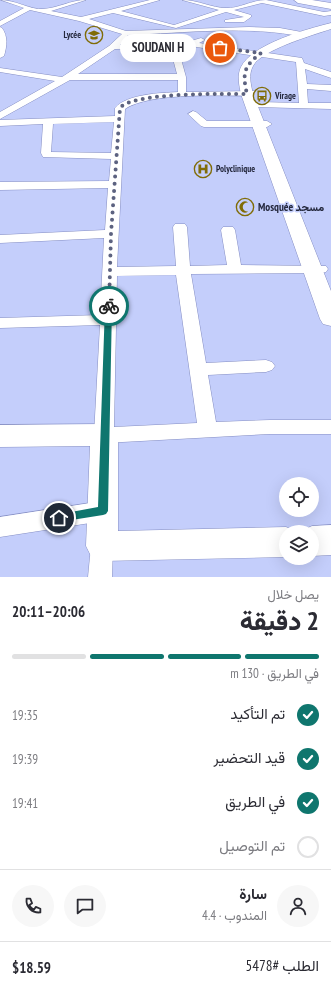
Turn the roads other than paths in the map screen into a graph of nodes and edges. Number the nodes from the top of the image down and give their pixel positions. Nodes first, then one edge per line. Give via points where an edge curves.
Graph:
1 (4, 0) edge
2 (83, 0) edge
3 (126, 0) edge
4 (157, 0) edge
5 (185, 0) edge
6 (298, 0) edge
7 (37, 2) dead end
8 (72, 3) junction
9 (312, 3) junction
10 (141, 4) junction
11 (331, 6) edge
12 (26, 7) junction
13 (293, 8) junction
14 (227, 10) junction
15 (43, 11) junction
16 (109, 12) junction
17 (331, 13) edge
18 (81, 19) junction
19 (0, 24) edge
20 (331, 26) edge
21 (174, 27) junction
22 (184, 27) junction
23 (0, 29) edge
24 (266, 29) junction
25 (224, 30) junction
26 (143, 32) junction
27 (162, 32) junction
28 (304, 35) junction
29 (124, 36) junction
30 (246, 37) dead end
31 (233, 43) dead end
32 (147, 44) junction
33 (192, 44) junction
34 (113, 47) junction
35 (220, 48) junction
36 (260, 54) junction
37 (0, 56) edge
38 (177, 59) dead end
39 (301, 65) junction
40 (0, 70) edge
41 (19, 73) junction
42 (331, 75) edge
43 (182, 76) junction
44 (66, 79) junction
45 (6, 80) dead end
46 (302, 86) junction
47 (331, 88) edge
48 (182, 95) junction
49 (253, 97) junction
50 (304, 105) junction
51 (331, 106) edge
52 (193, 114) dead end
53 (0, 116) edge
54 (118, 119) junction
55 (48, 121) junction
56 (0, 123) edge
57 (263, 124) junction
58 (116, 156) junction
59 (115, 184) junction
60 (0, 186) edge
61 (180, 227) dead end
62 (228, 230) dead end
63 (111, 234) junction
64 (0, 239) edge
65 (235, 269) junction
66 (317, 270) junction
67 (183, 271) junction
68 (110, 272) junction
69 (331, 294) edge
70 (331, 319) edge
71 (108, 320) junction
72 (0, 323) edge
73 (266, 366) dead end
74 (198, 369) junction
75 (331, 427) edge
76 (208, 429) junction
77 (104, 435) junction
78 (0, 436) edge
79 (103, 511) junction
80 (0, 527) edge
81 (331, 540) edge
82 (319, 541) edge
83 (279, 542) edge
84 (102, 546) junction
85 (100, 577) edge

1 - 12 street
2 - 8 street
3 - 10 street
4 - 10 street
5 - 14 street
6 - 9 main road
7 - 12 street
8 - 15 street
8 - 16 street
9 - 11 main road
9 - 13 street
10 - 16 street
12 - 15 street
12 - 19 street
13 - 14 street via 262,1
13 - 17 street
14 - 22 street
14 - 22 street via 248,15 249,18
15 - 18 street
16 - 18 street
16 - 21 street
18 - 29 street
20 - 28 main road
21 - 22 street
21 - 27 street
22 - 25 street
22 - 27 street
22 - 32 street
23 - 37 street via 3,38
24 - 25 street
24 - 28 street
24 - 30 street
25 - 33 street
26 - 27 street
26 - 29 street
26 - 32 street
28 - 36 main road
29 - 32 street
29 - 34 street
31 - 35 street
32 - 33 street
32 - 34 street
33 - 35 street
34 - 44 street
35 - 36 street
36 - 39 street via 297,59
36 - 49 main road via 249,63 245,72 245,84
38 - 43 street
39 - 42 street
39 - 46 street
40 - 41 street
41 - 44 street
41 - 45 street
43 - 44 street
43 - 48 street
44 - 53 street
46 - 47 street
46 - 50 street
48 - 49 street
48 - 54 street via 126,102 120,108
49 - 50 street
49 - 57 main road
50 - 51 street
52 - 57 street via 204,124
54 - 55 street
54 - 58 street
55 - 56 street
55 - 58 street via 47,155
57 - 66 main road via 304,243
58 - 59 street
59 - 60 street
59 - 63 street
61 - 67 street
62 - 65 street
63 - 64 street
63 - 68 street
65 - 66 street
65 - 67 street
66 - 69 main road
66 - 70 main road
67 - 68 street
67 - 74 street
68 - 71 street
71 - 72 street
71 - 77 street
73 - 74 street
74 - 76 street
75 - 76 street
76 - 77 street
77 - 78 main road
77 - 79 main road
79 - 80 street
79 - 84 main road
81 - 82 main road
83 - 84 main road
84 - 85 street

